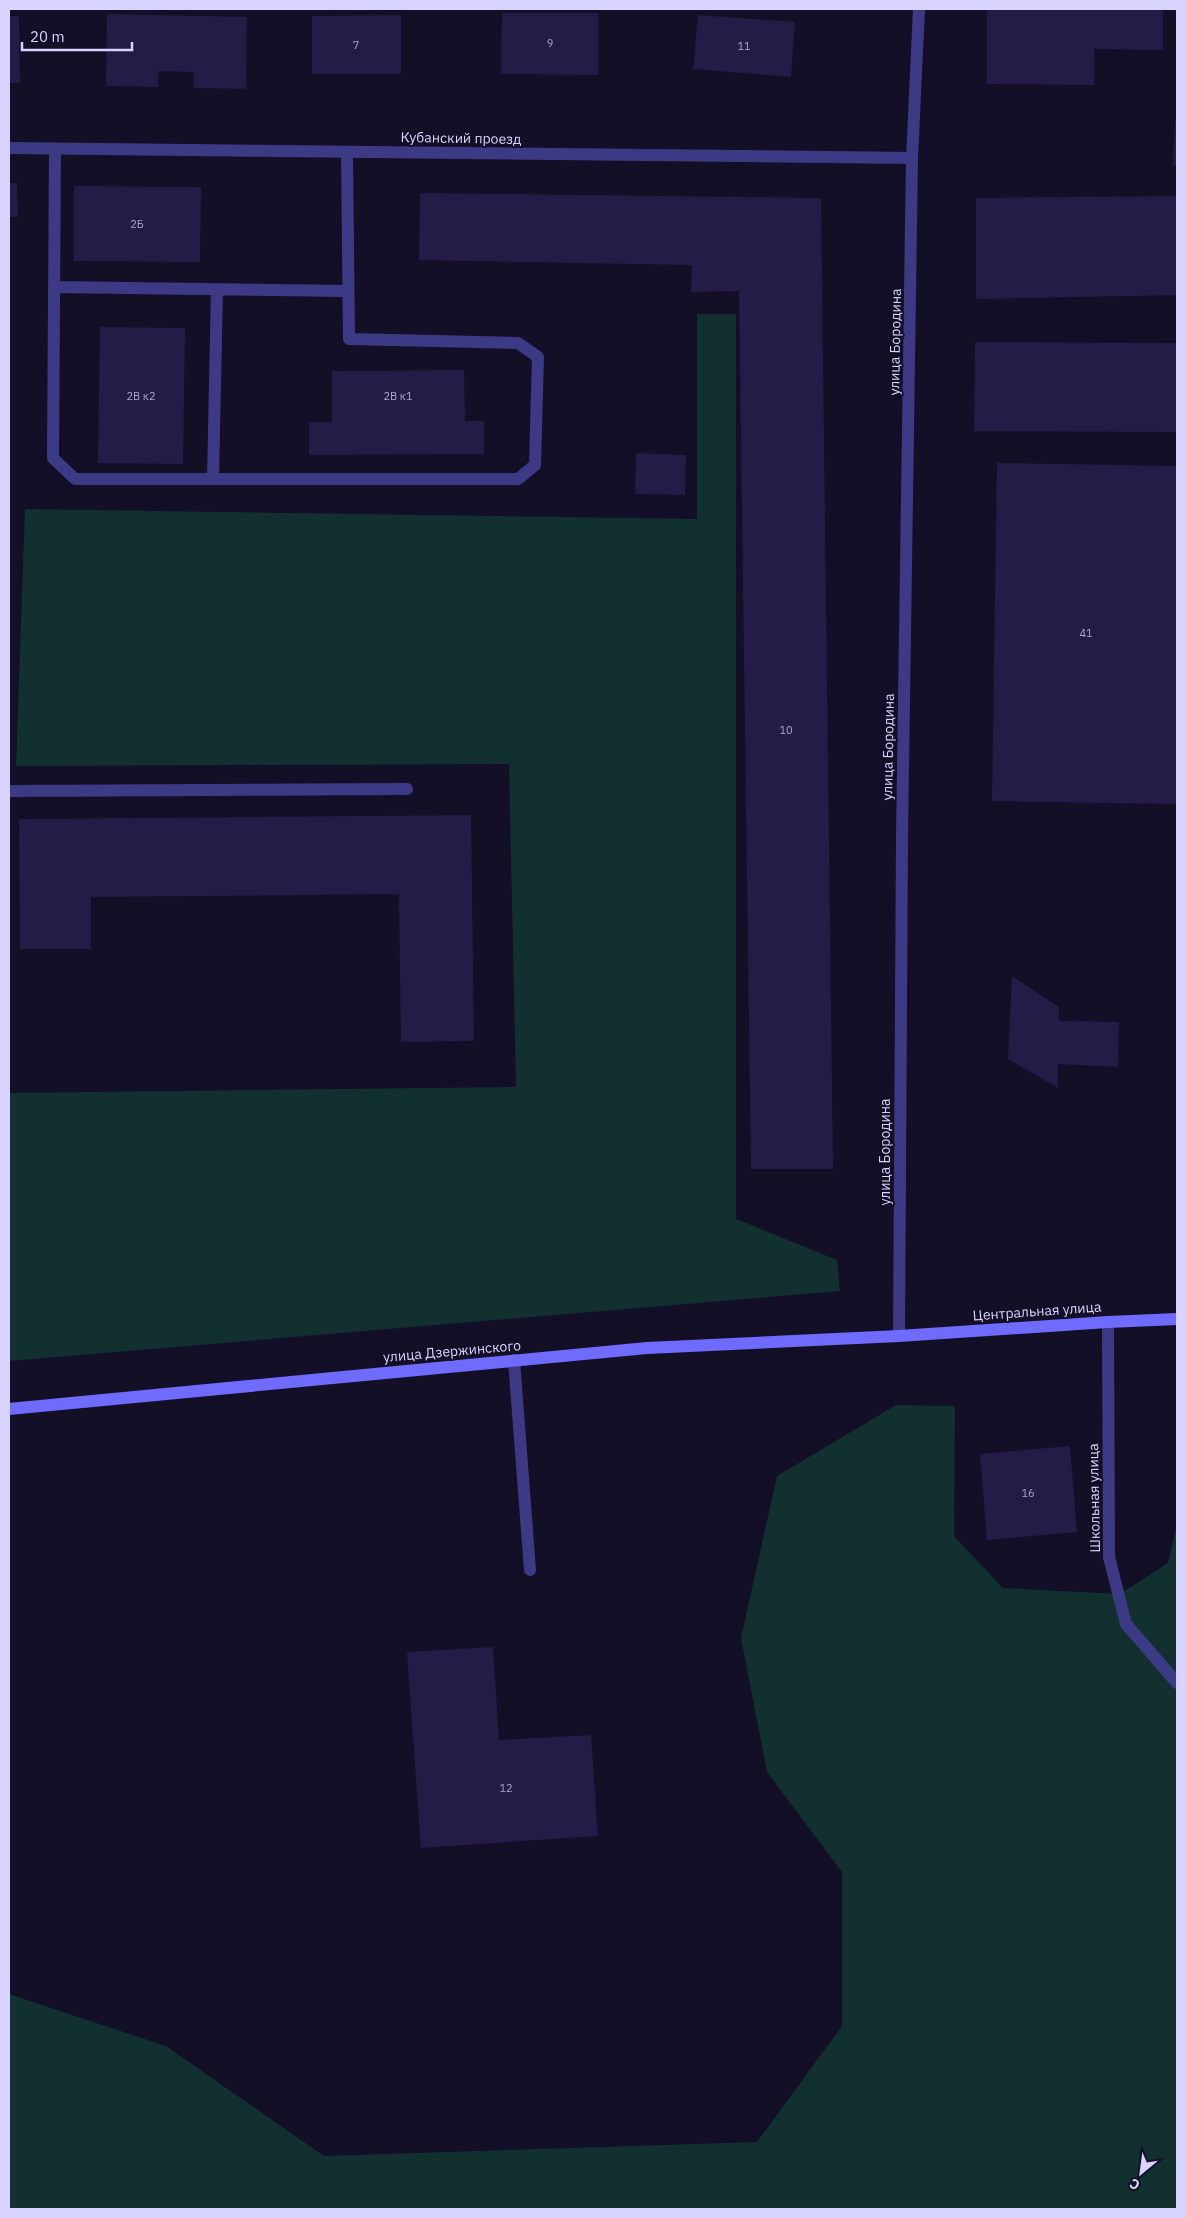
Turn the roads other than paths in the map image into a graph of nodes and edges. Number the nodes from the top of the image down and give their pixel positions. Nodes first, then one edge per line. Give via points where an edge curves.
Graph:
1 (919, 9) edge
2 (9, 148) edge
3 (55, 149) junction
4 (347, 152) junction
5 (912, 158) junction
6 (54, 287) junction
7 (218, 289) junction
8 (348, 291) junction
9 (213, 479) junction
10 (407, 789) dead end
11 (9, 790) edge
12 (1177, 1319) edge
13 (1108, 1322) junction
14 (899, 1336) junction
15 (514, 1360) junction
16 (9, 1408) edge
17 (530, 1570) dead end
18 (1177, 1683) edge

1 - 5 street, улица Бородина
2 - 3 street, Кубанский проезд
3 - 4 street, Кубанский проезд
3 - 6 street
4 - 5 street, Кубанский проезд
4 - 8 street
5 - 14 street, улица Бородина
6 - 7 street
6 - 9 street via 53,458 75,479
7 - 8 street
7 - 9 street
8 - 9 street via 349,339 518,343 538,357 535,466 518,479
10 - 11 street
12 - 13 main road, Центральная улица
13 - 14 main road, Центральная улица
13 - 18 street, Школьная улица via 1109,1557 1126,1624
14 - 15 main road, улица Дзержинского via 647,1348
15 - 16 main road, улица Дзержинского
15 - 17 street

